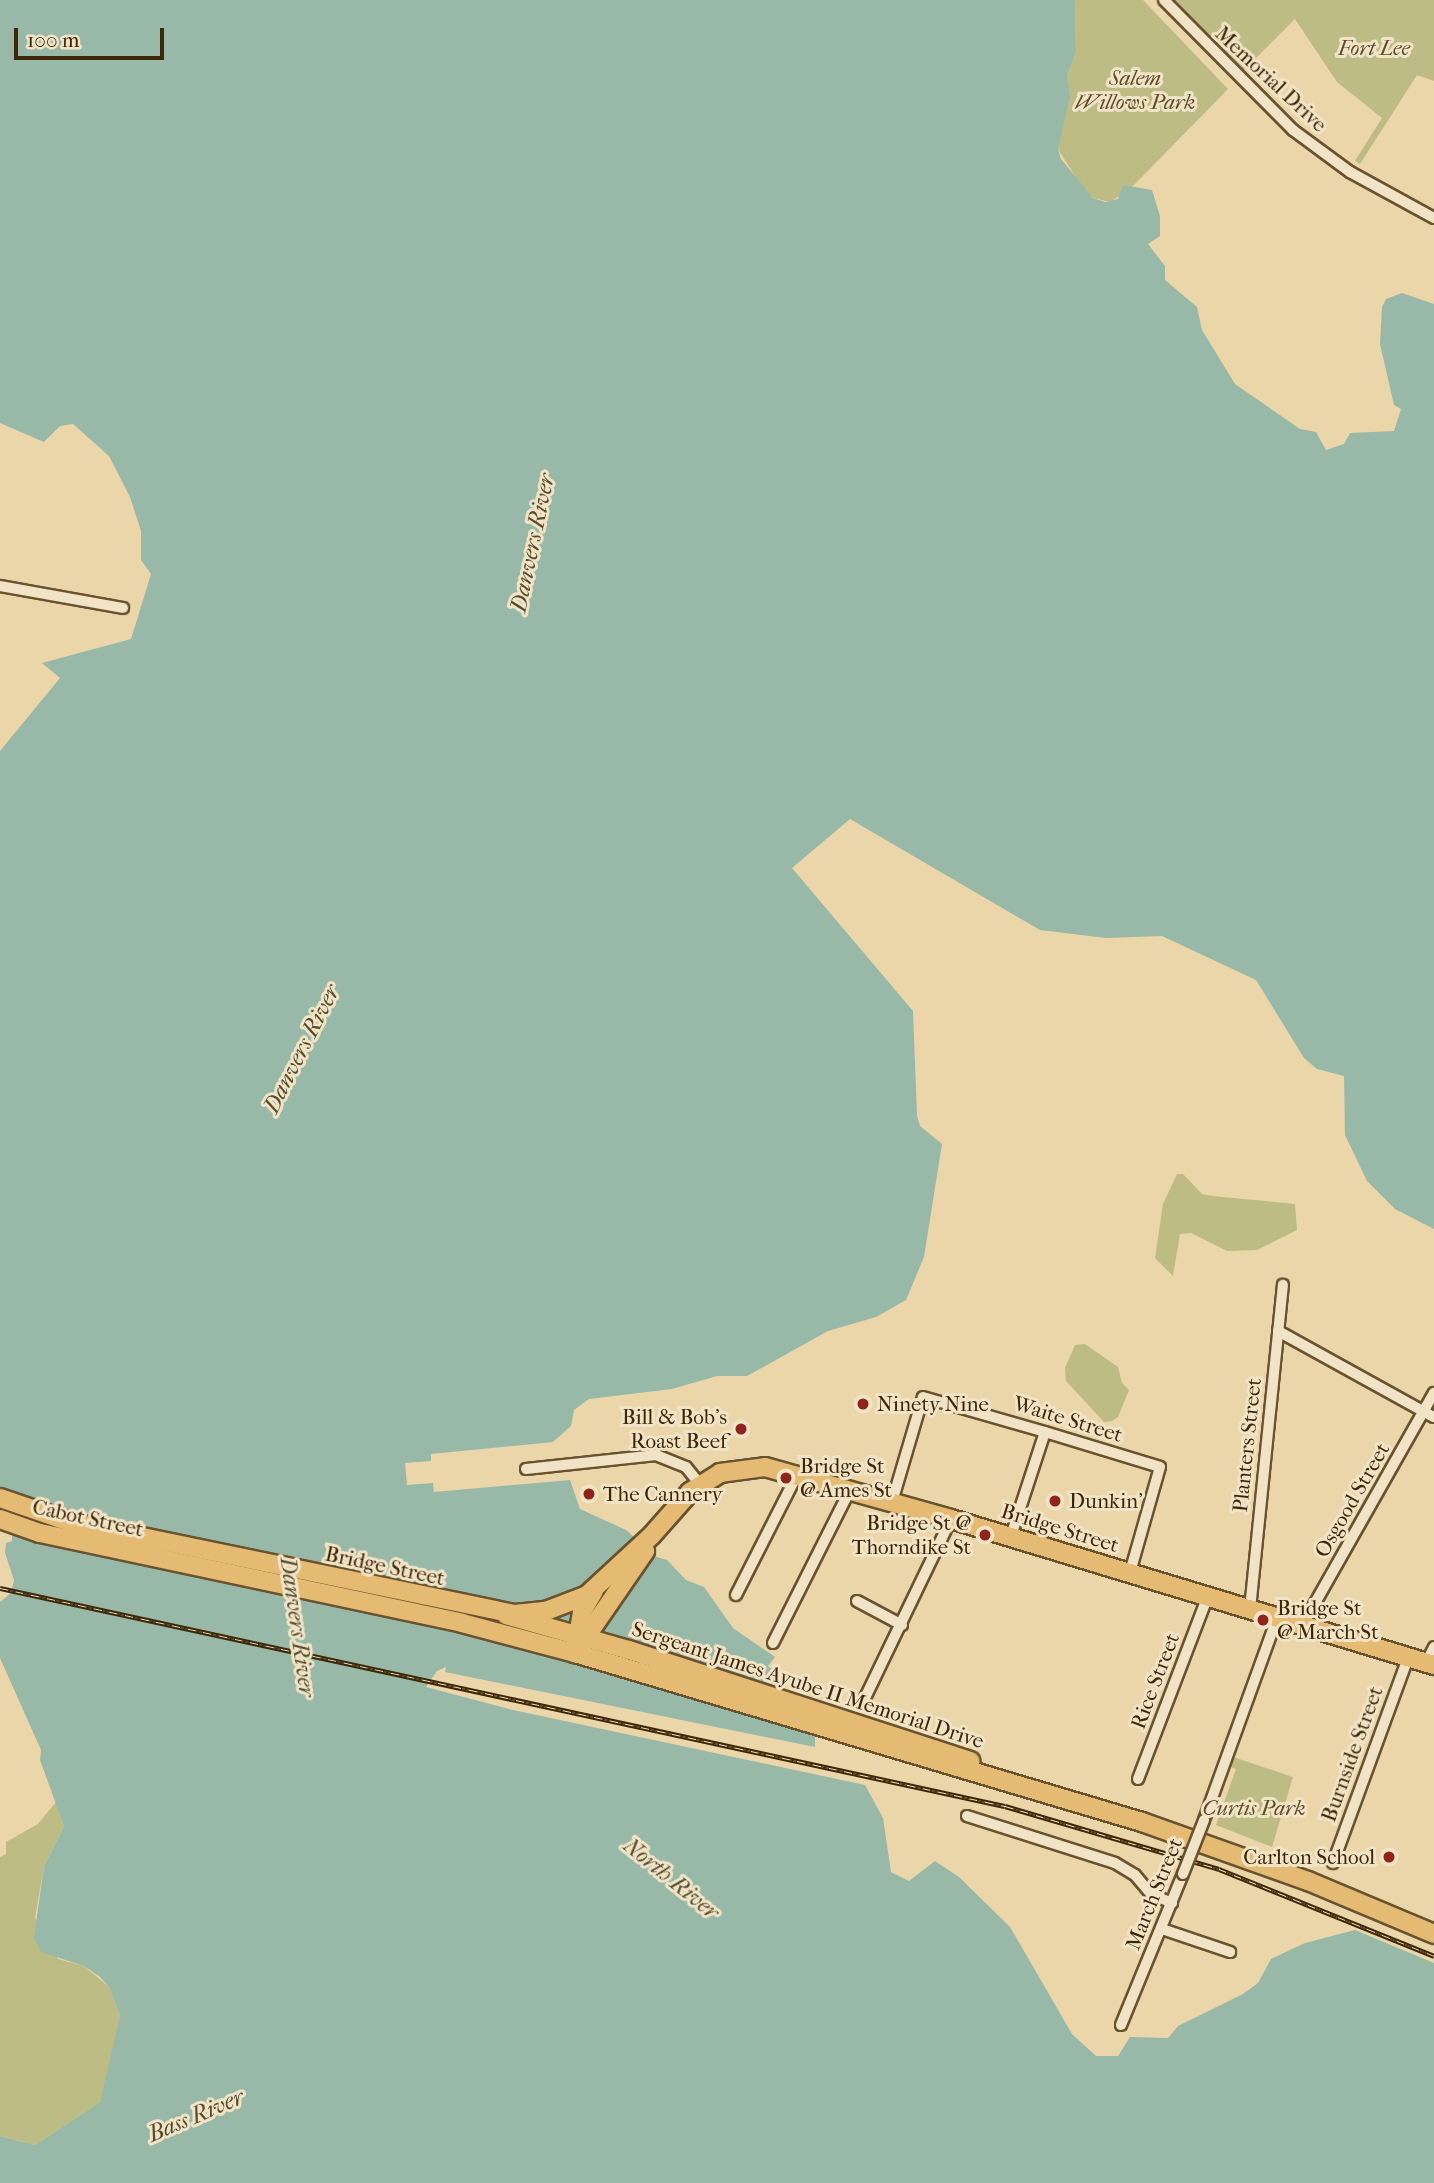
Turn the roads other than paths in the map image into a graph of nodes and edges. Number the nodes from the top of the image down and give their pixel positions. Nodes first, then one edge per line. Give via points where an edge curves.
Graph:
1 (1164, 0) edge
2 (1434, 218) edge
3 (0, 586) edge
4 (123, 608) dead end
5 (1283, 1285) dead end
6 (1278, 1331) junction
7 (1434, 1393) edge
8 (1429, 1415) edge
9 (1045, 1432) junction
10 (526, 1469) dead end
11 (797, 1475) junction
12 (700, 1485) junction
13 (850, 1490) junction
14 (0, 1498) edge
15 (891, 1502) junction
16 (0, 1519) edge
17 (951, 1519) junction
18 (652, 1535) junction
19 (1011, 1536) junction
20 (167, 1550) junction
21 (1130, 1573) junction
22 (594, 1591) junction
23 (736, 1595) dead end
24 (1208, 1596) junction
25 (856, 1601) dead end
26 (1250, 1609) junction
27 (494, 1612) junction
28 (1277, 1618) junction
29 (902, 1625) junction
30 (1302, 1626) junction
31 (579, 1642) junction
32 (773, 1643) dead end
33 (1408, 1658) junction
34 (1431, 1658) edge
35 (863, 1702) dead end
36 (1138, 1779) dead end
37 (967, 1816) dead end
38 (1333, 1863) dead end
39 (1172, 1903) junction
40 (1162, 1929) junction
41 (1434, 1934) edge
42 (1230, 1952) dead end
43 (1121, 2025) dead end

1 - 2 street, Memorial Drive via 1293,130 1360,178
3 - 4 street
5 - 6 street, Planters Street
6 - 8 street
6 - 26 street, Planters Street
7 - 8 street, Osgood Street
8 - 30 street, Osgood Street
9 - 15 street, Waite Street via 923,1397
9 - 19 street
9 - 21 street, Waite Street via 1160,1467
10 - 12 street via 656,1455 687,1467
11 - 12 main road, Bridge Street via 750,1467 720,1473
11 - 13 main road, Bridge Street
11 - 23 street
12 - 18 main road, Bridge Street via 680,1500
13 - 15 main road, Bridge Street
13 - 32 street
14 - 20 main road, Cabot Street
15 - 17 main road, Bridge Street
16 - 20 main road, Cabot Street via 40,1533
17 - 19 main road, Bridge Street
17 - 29 street
18 - 22 main road, Bridge Street
18 - 31 main road, Bridge Street via 638,1563
19 - 21 main road, Bridge Street
20 - 27 main road, Bridge Street
20 - 31 main road, Bridge Street via 462,1622
21 - 24 main road, Bridge Street
22 - 27 main road, Bridge Street via 546,1611
22 - 31 main road, Bridge Street
24 - 26 main road, Bridge Street
24 - 36 street, Rice Street
25 - 29 street
26 - 28 main road, Bridge Street
27 - 31 main road, Sergeant James Ayube II Memorial Drive
28 - 30 main road, Bridge Street
28 - 39 street, March Street, bridge
29 - 35 street
30 - 33 main road, Bridge Street
31 - 41 main road, Sergeant James Ayube II Memorial Drive via 1272,1867
33 - 34 main road, Bridge Street
33 - 38 street, Burnside Street
37 - 39 street via 1115,1863 1135,1875 1151,1894
39 - 40 street, March Street
40 - 42 street
40 - 43 street, March Street

